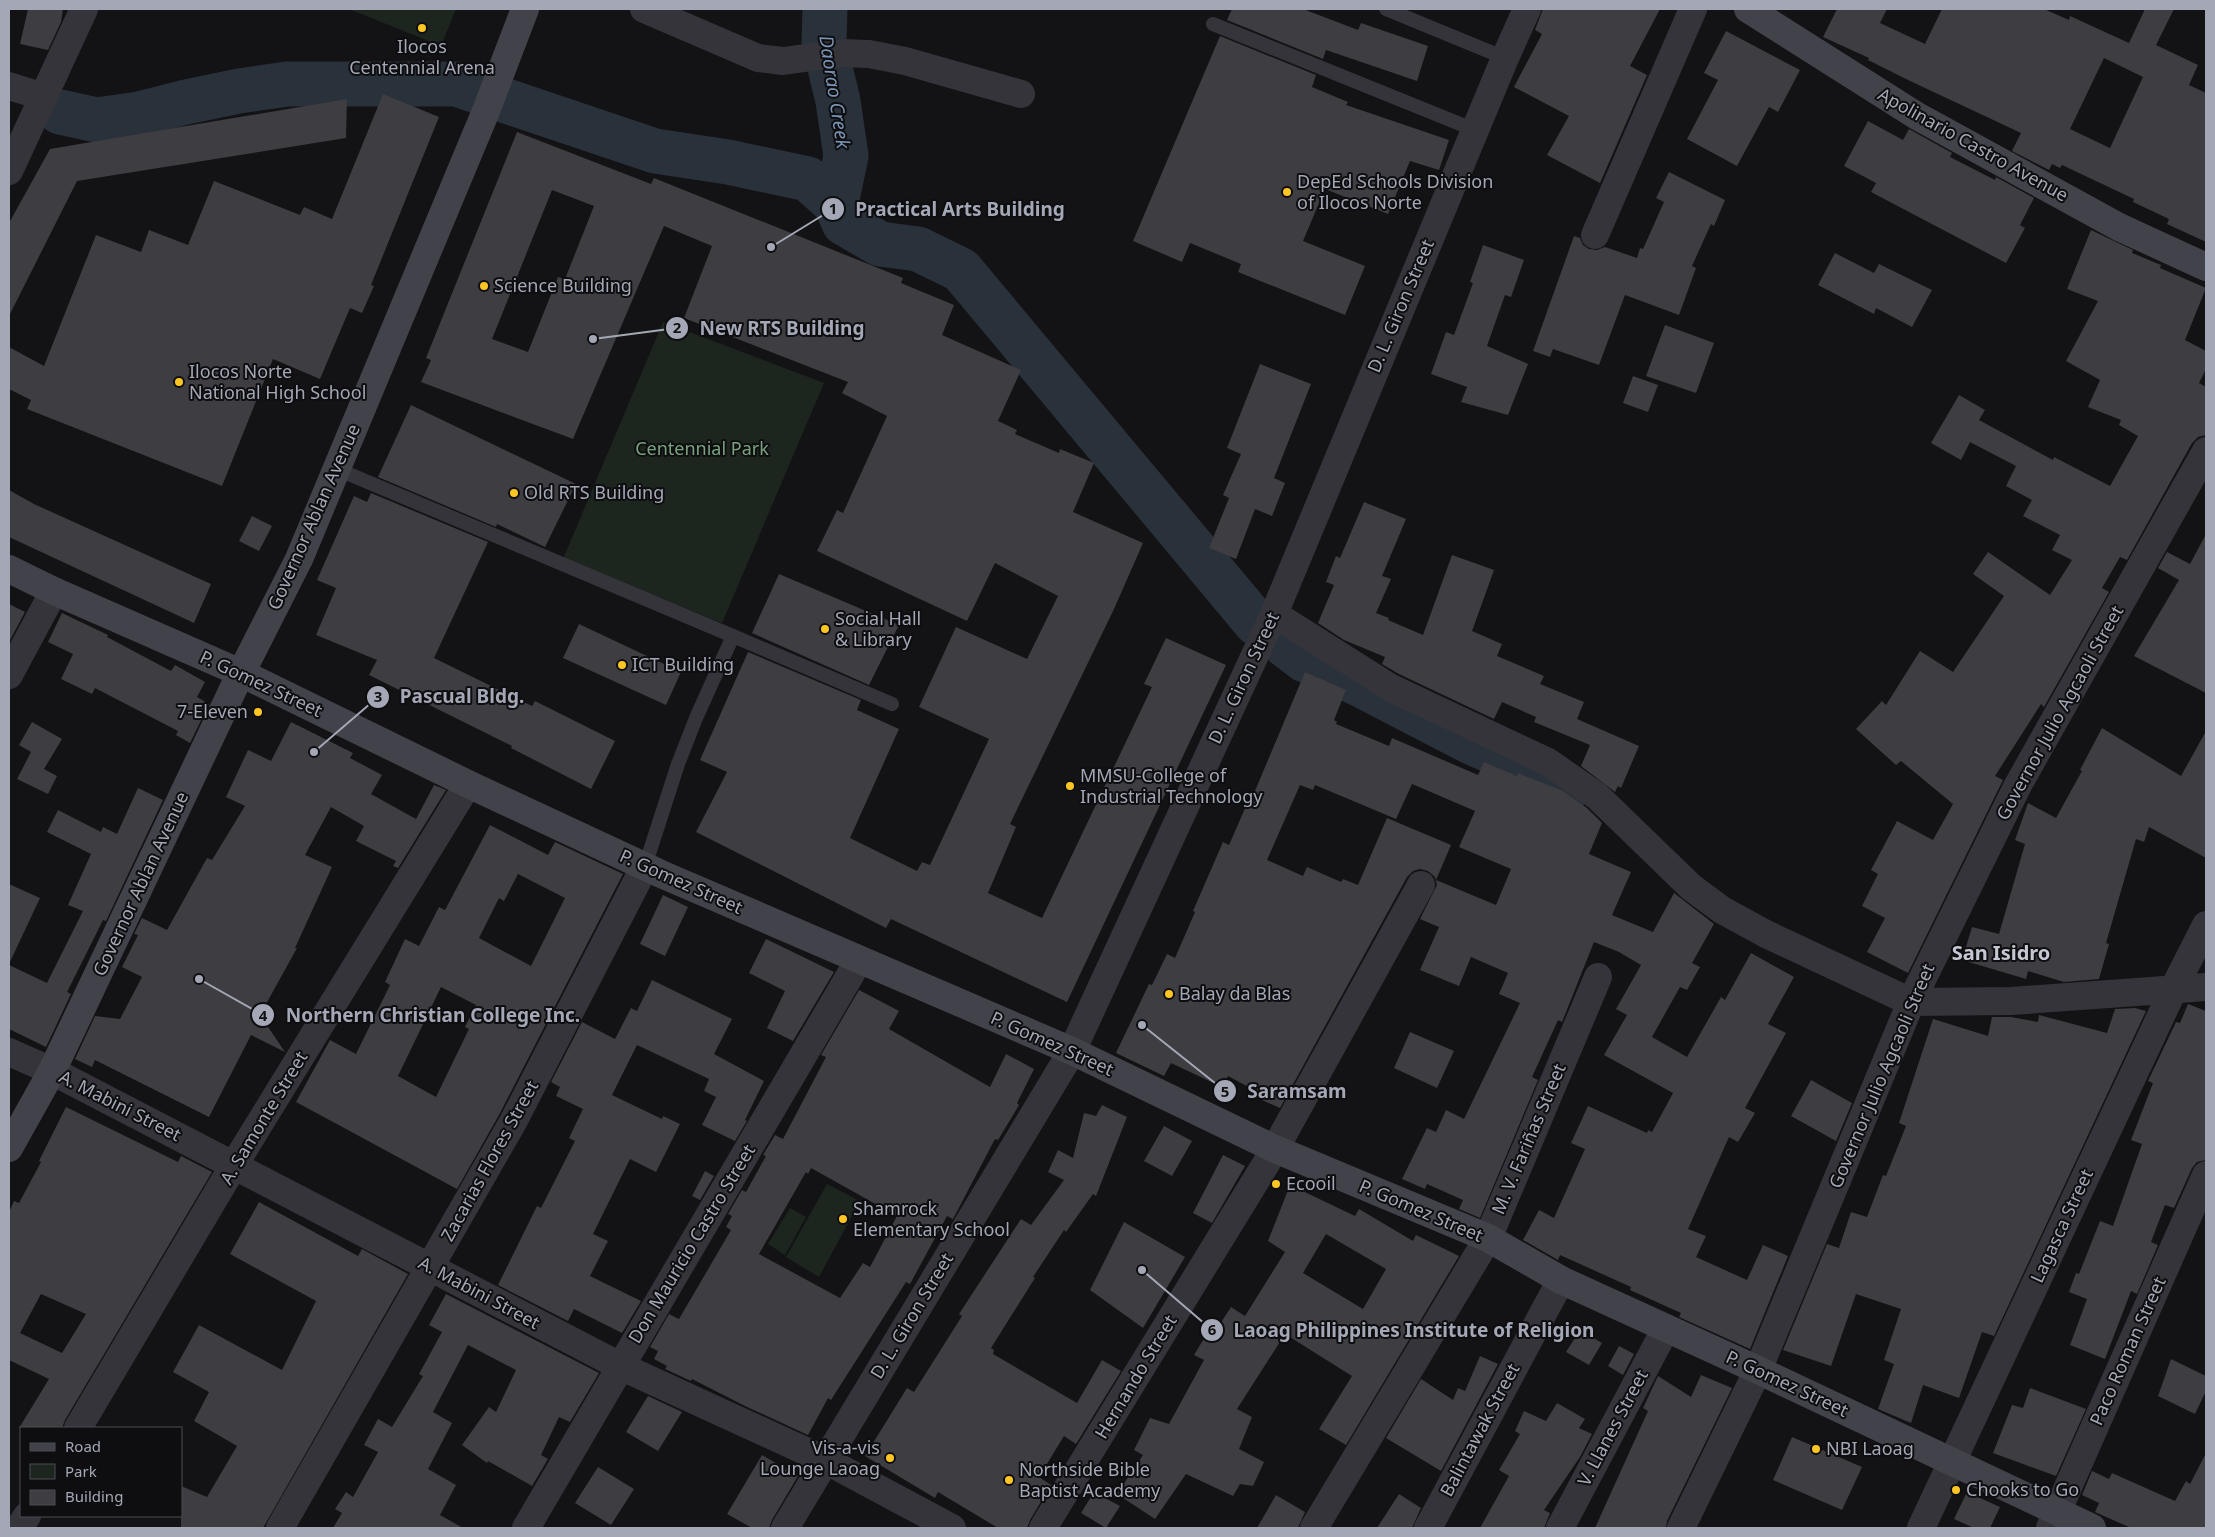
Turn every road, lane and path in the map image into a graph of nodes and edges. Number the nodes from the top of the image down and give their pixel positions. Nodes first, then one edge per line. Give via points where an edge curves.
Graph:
1 (84, 9) edge
2 (525, 9) edge
3 (644, 9) edge
4 (1386, 9) edge
5 (1527, 9) edge
6 (1694, 9) edge
7 (1748, 9) edge
8 (1213, 24) dead end
9 (1504, 58) junction
10 (9, 86) edge
11 (1021, 94) dead end
12 (44, 97) junction
13 (1475, 130) junction
14 (9, 171) edge
15 (1595, 235) dead end
16 (2206, 267) edge
17 (2206, 451) edge
18 (337, 469) junction
19 (9, 569) edge
20 (54, 591) junction
21 (1274, 614) junction
22 (733, 636) junction
23 (241, 673) junction
24 (9, 675) edge
25 (892, 704) dead end
26 (468, 784) junction
27 (645, 866) junction
28 (1421, 885) dead end
29 (2206, 925) edge
30 (859, 960) junction
31 (1598, 978) dead end
32 (2206, 987) edge
33 (2174, 988) junction
34 (1911, 1002) junction
35 (1072, 1051) junction
36 (9, 1052) edge
37 (52, 1071) junction
38 (9, 1148) edge
39 (1275, 1149) junction
40 (234, 1165) junction
41 (2206, 1175) edge
42 (1488, 1238) junction
43 (430, 1267) junction
44 (1561, 1280) junction
45 (1666, 1328) junction
46 (620, 1366) junction
47 (1758, 1370) junction
48 (79, 1427) edge
49 (825, 1460) junction
50 (1952, 1462) junction
51 (26, 1517) edge
52 (2053, 1520) edge
53 (19, 1528) edge
54 (280, 1528) edge
55 (526, 1528) edge
56 (785, 1528) edge
57 (952, 1528) edge
58 (1043, 1528) edge
59 (1314, 1528) edge
60 (1428, 1528) edge
61 (1560, 1528) edge
62 (1681, 1528) edge
63 (1921, 1528) edge
64 (2092, 1528) edge

1 - 12 street
2 - 18 main road, Governor Ablan Avenue
3 - 11 street via 758,58 783,61 842,53 878,56
4 - 9 lane
5 - 9 street, D. L. Giron Street
6 - 15 street
7 - 16 main road, Apolinario Castro Avenue via 1916,116 2119,226
8 - 13 lane
9 - 13 street, D. L. Giron Street
10 - 12 street
12 - 14 street
13 - 21 street, D. L. Giron Street
17 - 34 street, Governor Julio Agcaoli Street via 2018,785
18 - 22 lane
18 - 23 main road, Governor Ablan Avenue via 299,559
19 - 20 main road, P. Gomez Street
20 - 23 main road, P. Gomez Street
20 - 24 street
21 - 34 street via 1392,688 1548,762 1597,796 1691,887 1722,910
21 - 35 street, D. L. Giron Street
22 - 25 lane
22 - 27 lane via 696,718
23 - 26 main road, P. Gomez Street
23 - 37 main road, Governor Ablan Avenue
26 - 27 main road, P. Gomez Street
26 - 40 street, A. Samonte Street
27 - 30 main road, P. Gomez Street
27 - 43 street, Zacarias Flores Street via 513,1122
28 - 39 street, Hernando Street
29 - 33 street, Lagasca Street
30 - 35 main road, P. Gomez Street
30 - 46 street, Don Mauricio Castro Street
31 - 42 street, M. V. Fariñas Street
32 - 33 street
33 - 34 street via 2011,1001
33 - 50 street, Lagasca Street
34 - 47 street, Governor Julio Agcaoli Street
35 - 39 main road, P. Gomez Street
35 - 49 street, D. L. Giron Street
36 - 37 street, A. Mabini Street
37 - 38 main road, Governor Ablan Avenue
37 - 40 street, A. Mabini Street
39 - 42 main road, P. Gomez Street
39 - 58 street, Hernando Street
40 - 43 street, A. Mabini Street
40 - 48 street, A. Samonte Street
41 - 52 street, Paco Roman Street
42 - 44 main road, P. Gomez Street
42 - 59 street, M. V. Fariñas Street
43 - 46 street, A. Mabini Street
43 - 54 street, Zacarias Flores Street
44 - 45 main road, P. Gomez Street
44 - 60 street, Balintawak Street
45 - 47 main road, P. Gomez Street
45 - 61 street, V. Llanes Street
46 - 49 street, A. Mabini Street
46 - 55 street, Don Mauricio Castro Street
47 - 50 main road, P. Gomez Street
47 - 62 street, Governor Julio Agcaoli Street
49 - 56 street, D. L. Giron Street
49 - 57 street, A. Mabini Street
50 - 52 main road, P. Gomez Street
50 - 63 street, Lagasca Street
51 - 53 street
52 - 64 main road, P. Gomez Street

